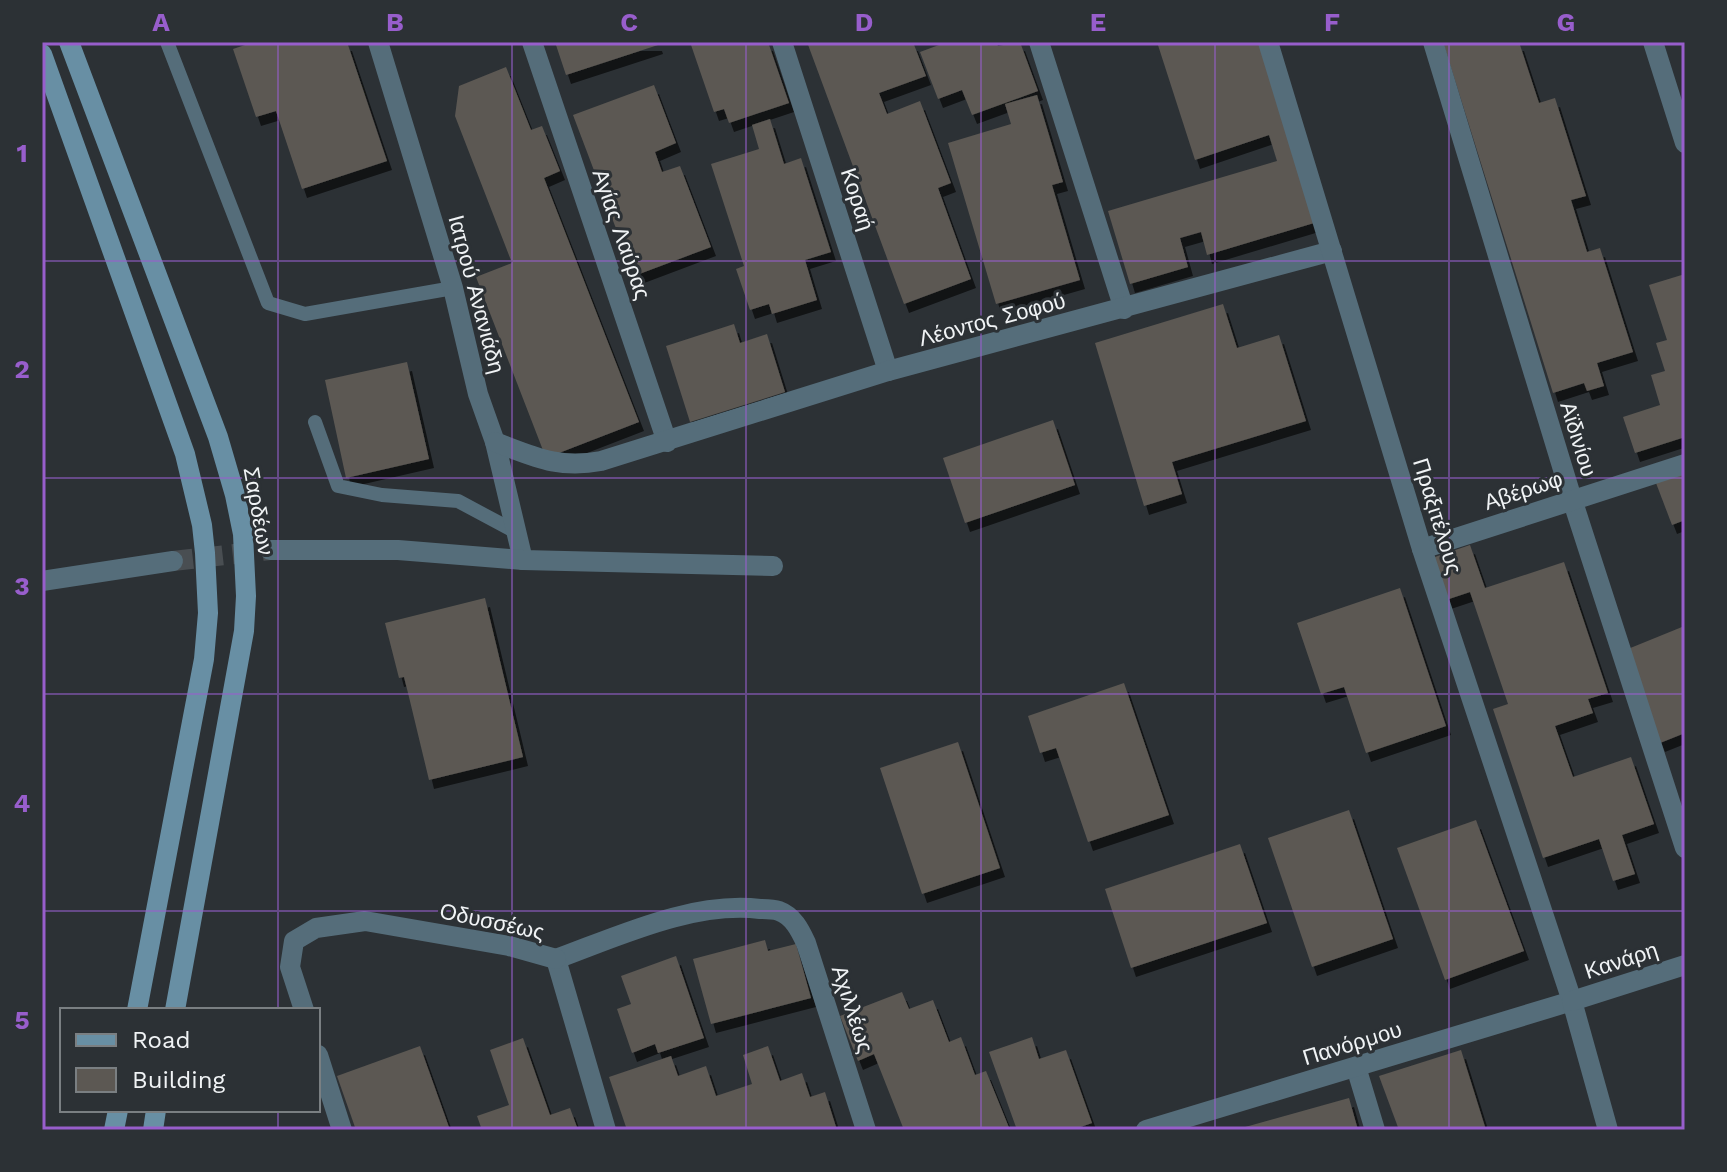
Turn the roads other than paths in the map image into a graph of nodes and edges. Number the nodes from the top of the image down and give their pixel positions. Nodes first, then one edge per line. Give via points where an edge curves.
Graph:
1 (69, 42) edge
2 (167, 42) edge
3 (378, 42) edge
4 (532, 42) edge
5 (782, 42) edge
6 (1039, 42) edge
7 (1268, 42) edge
8 (1433, 42) edge
9 (1653, 42) edge
10 (42, 54) edge
11 (1685, 143) edge
12 (1332, 251) junction
13 (453, 288) junction
14 (1124, 309) junction
15 (888, 371) junction
16 (315, 422) dead end
17 (495, 442) junction
18 (667, 442) junction
19 (1685, 464) edge
20 (1572, 499) junction
21 (516, 532) junction
22 (1422, 549) junction
23 (270, 550) tunnel mouth
24 (523, 560) junction
25 (173, 561) tunnel mouth
26 (773, 566) dead end
27 (42, 581) edge
28 (1685, 848) edge
29 (556, 959) junction
30 (1685, 965) edge
31 (1572, 1001) junction
32 (137, 1008) edge
33 (175, 1008) edge
34 (303, 1008) edge
35 (320, 1061) edge
36 (1356, 1067) junction
37 (342, 1130) edge
38 (606, 1130) edge
39 (866, 1130) edge
40 (1146, 1130) edge
41 (1375, 1130) edge
42 (1608, 1130) edge

1 - 33 main road, Σαρδέων via 218,437 243,534 246,596 240,659
2 - 13 lane via 268,303 305,314
3 - 13 street, Ιατρού Ανανιάδη
4 - 18 street, Αγίας Λαύρας
5 - 15 street, Κοραή
6 - 14 street
7 - 12 street, Πραξιτέλους
8 - 20 street, Αϊδινίου
9 - 11 street
10 - 32 main road via 176,426 205,553 204,659
12 - 14 street, Λέοντος Σοφού
12 - 22 street, Πραξιτέλους
13 - 17 street, Ιατρού Ανανιάδη
14 - 15 street, Λέοντος Σοφού
15 - 18 street, Λέοντος Σοφού
16 - 21 lane via 338,486 458,501
17 - 18 street, Λέοντος Σοφού via 540,461 581,465
17 - 21 street, Ιατρού Ανανιάδη
19 - 20 street, Αβέρωφ
20 - 22 street, Αβέρωφ
20 - 28 street, Αϊδινίου
21 - 24 street, Ιατρού Ανανιάδη
22 - 31 street, Πραξιτέλους
23 - 24 street via 398,550
24 - 26 street
25 - 27 street
29 - 34 street, Οδυσσέως via 365,921 316,928 294,941 290,967
29 - 38 street, Οδυσσέως
29 - 39 street, Αχιλλέως via 715,907 779,911 797,925 806,943
30 - 31 street, Κανάρη
31 - 36 street, Πανόρμου
31 - 42 street, Πραξιτέλους
35 - 37 street
36 - 40 street, Πανόρμου
36 - 41 street

